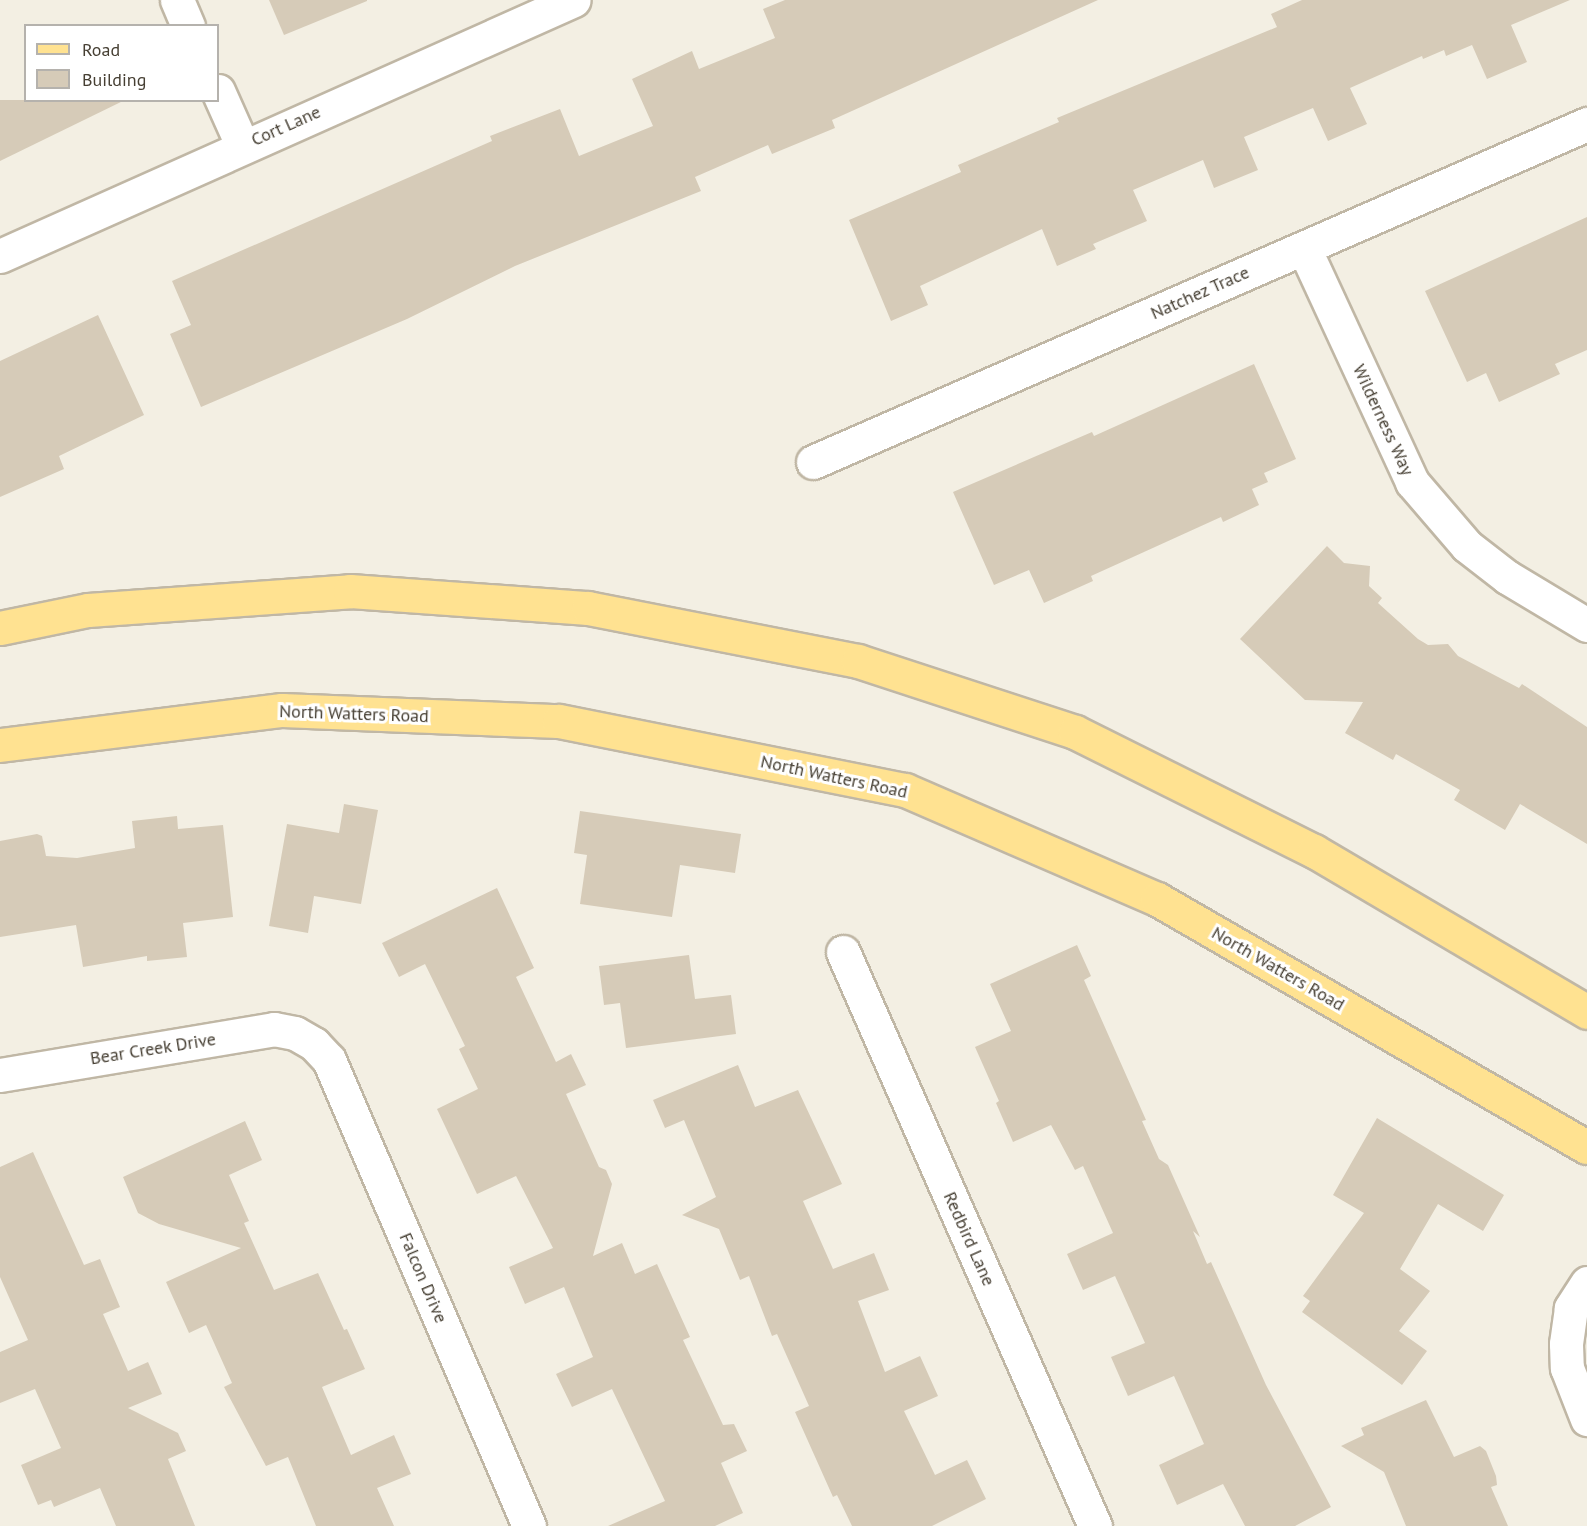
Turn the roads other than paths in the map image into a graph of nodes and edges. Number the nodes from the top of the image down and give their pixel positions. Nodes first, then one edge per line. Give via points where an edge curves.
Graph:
1 (177, 0) edge
2 (574, 0) edge
3 (187, 24) edge
4 (219, 93) edge
5 (1587, 124) edge
6 (242, 145) junction
7 (1304, 248) junction
8 (0, 256) edge
9 (813, 462) dead end
10 (1587, 624) edge
11 (0, 628) edge
12 (0, 745) edge
13 (843, 952) dead end
14 (1587, 1012) edge
15 (304, 1038) joint
16 (0, 1074) edge
17 (1587, 1147) edge
18 (1587, 1283) edge
19 (1587, 1419) edge
20 (530, 1526) edge
21 (1095, 1526) edge

1 - 3 street
2 - 6 street, Cort Lane
4 - 6 street
5 - 7 street, Natchez Trace
6 - 8 street, Cort Lane
7 - 9 street, Natchez Trace
7 - 10 street, Wilderness Way via 1412,482 1467,546 1507,577
11 - 14 main road via 88,610 350,591 588,608 858,661 1076,732 1314,851
12 - 17 main road, North Watters Road via 282,710 559,721 905,790 1157,899
13 - 21 street, Redbird Lane
15 - 16 street, Bear Creek Drive via 274,1029
15 - 20 street, Falcon Drive via 328,1060
18 - 19 street via 1571,1308 1566,1368

